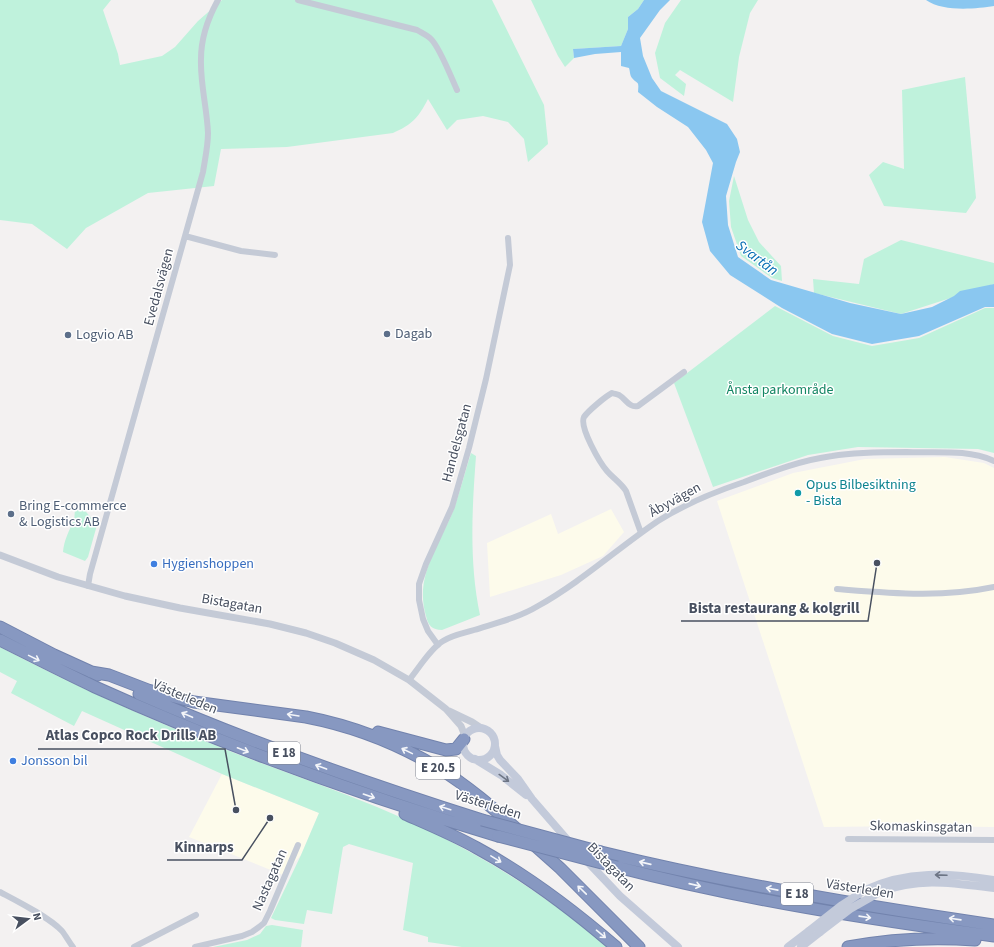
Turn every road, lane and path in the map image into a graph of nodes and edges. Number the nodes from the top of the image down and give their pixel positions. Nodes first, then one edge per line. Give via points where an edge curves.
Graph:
1 (218, 0) edge
2 (298, 0) edge
3 (457, 90) dead end
4 (185, 236) junction
5 (508, 238) dead end
6 (275, 255) dead end
7 (684, 372) dead end
8 (994, 461) edge
9 (641, 533) junction
10 (0, 555) edge
11 (88, 586) junction
12 (994, 587) edge
13 (837, 589) dead end
14 (0, 627) edge
15 (0, 640) edge
16 (438, 645) junction
17 (91, 672) junction
18 (409, 680) junction
19 (446, 709) junction
20 (331, 723) junction
21 (480, 728) junction
22 (464, 738) junction
23 (495, 746) junction
24 (475, 758) junction
25 (532, 799) junction
26 (386, 801) junction
27 (848, 839) dead end
28 (994, 840) edge
29 (298, 845) dead end
30 (994, 880) edge
31 (994, 888) edge
32 (0, 892) edge
33 (196, 915) dead end
34 (994, 925) edge
35 (994, 936) edge
36 (994, 941) edge
37 (73, 947) edge
38 (134, 947) edge
39 (195, 947) edge
40 (616, 947) edge
41 (639, 947) edge
42 (678, 947) edge
43 (788, 947) edge
44 (801, 947) edge
45 (848, 947) edge

1 - 4 street, Evedalsvägen via 205,30 201,59 208,145 204,172
2 - 3 street via 417,30 432,40
4 - 6 street via 241,251
4 - 11 street, Evedalsvägen
5 - 16 street, Handelsgatan via 510,265 469,448 452,507 419,584 423,619
7 - 9 street via 638,406 630,405 619,395 612,393 584,418 584,427 594,451 607,471 626,491
8 - 9 street, Åbyvägen via 979,455 963,453 878,452 816,459 708,495 681,507
9 - 16 street, Åbyvägen via 548,600 525,613 456,635
10 - 11 street, Bistagatan
11 - 18 street, Bistagatan via 146,601 306,633 360,653
12 - 13 street via 971,592 922,594
14 - 17 highway, Västerleden / E 18
15 -> 26 highway, Västerleden / E 18 via 81,681 178,724
16 - 18 street, Åbyvägen
20 -> 17 highway, E 20.5 via 280,712 194,702 148,690 109,675
34 -> 17 highway, Västerleden / E 18, bridge via 791,893 688,872 482,820 355,779 274,749 180,712
18 - 19 street, Bistagatan / E 20.5
19 - 21 street, Bistagatan / E 20.5
19 - 22 street, Bistagatan / E 20.5 via 461,726
20 - 22 highway, E 20.5 via 446,750 456,749
41 -> 20 highway, E 20.5 via 551,860 501,815 450,775 383,740
21 - 22 main road, E 20.5 via 471,731
21 - 23 main road, E 20.5 via 491,733
22 - 24 main road, E 20.5 via 466,752
23 - 24 main road, E 20.5 via 489,757
23 - 25 main road, Bistagatan / E 20.5 via 497,755
24 -> 25 main road, Bistagatan / E 20.5
25 - 42 main road, Bistagatan / E 20.5 via 603,879
26 -> 35 highway, Västerleden / E 18, bridge via 498,836 705,887 851,915
26 -> 40 highway via 389,807 448,833 506,865 562,903
27 - 28 street, Skomaskinsgatan
29 - 39 street, Nastagatan via 264,923 242,936
30 -> 43 main road, bridge via 950,875 918,875 891,880 865,890
31 - 44 main road, bridge via 927,882 898,886 880,892 850,909
32 - 37 street via 50,922 61,931
33 - 38 street
36 - 45 highway via 941,938

